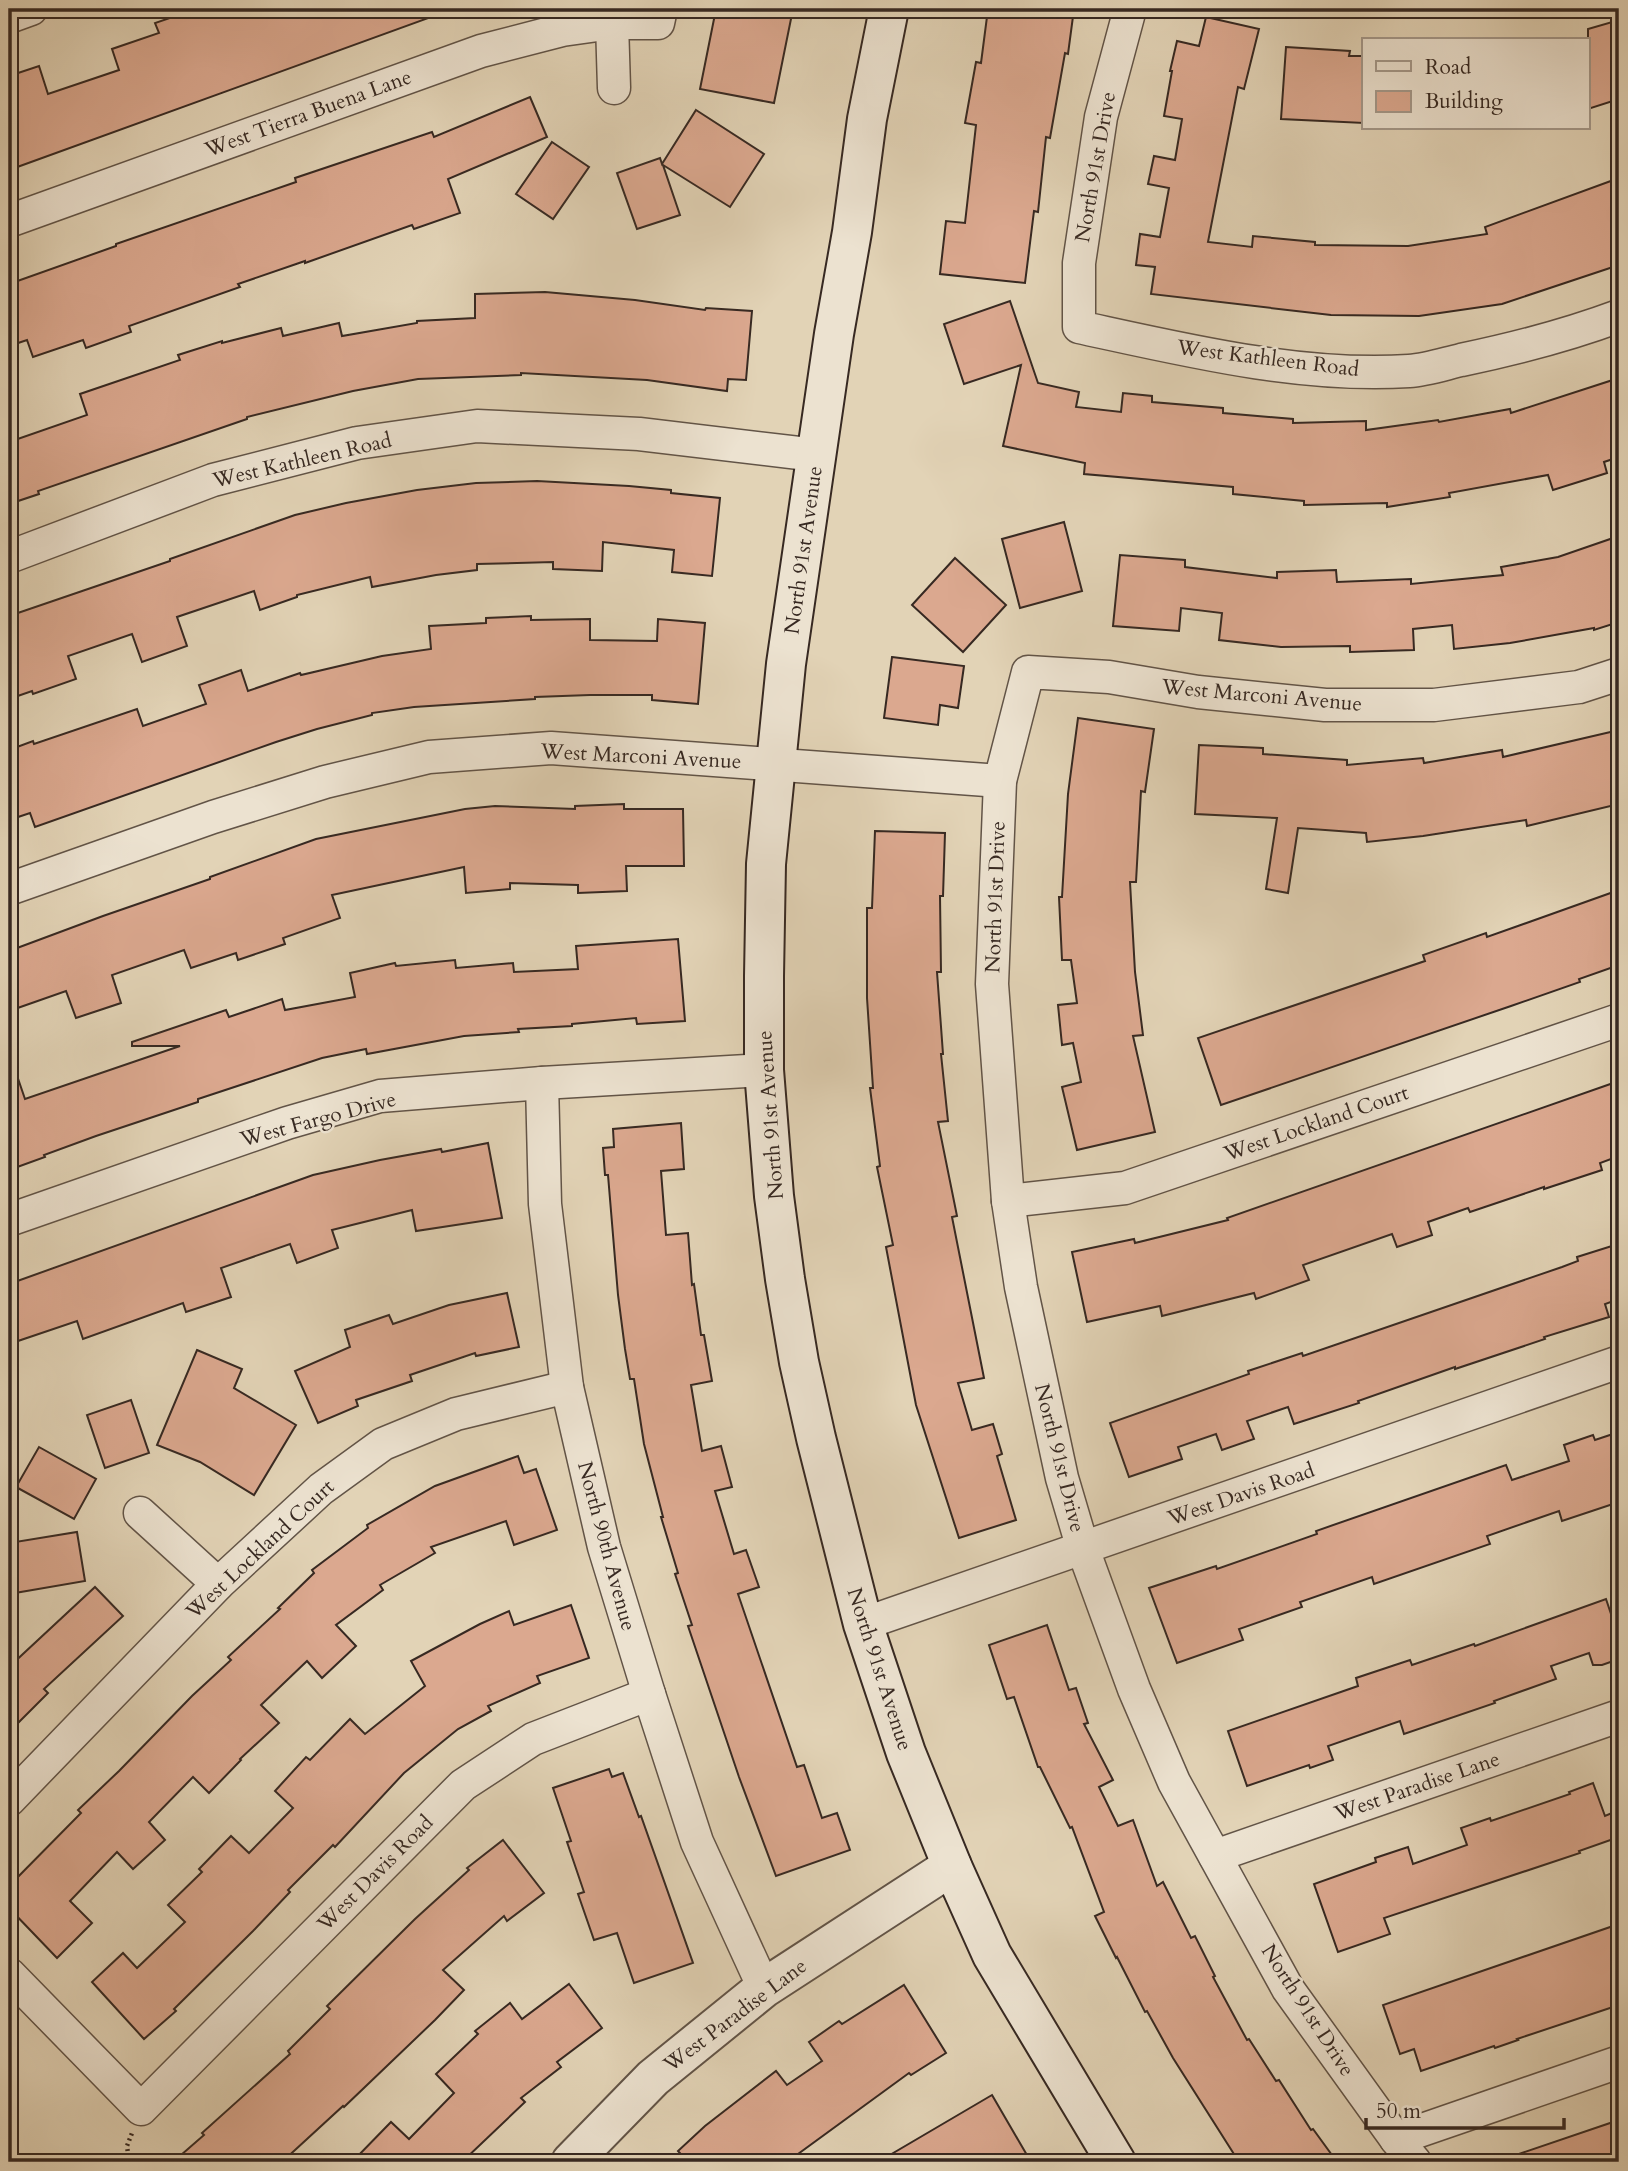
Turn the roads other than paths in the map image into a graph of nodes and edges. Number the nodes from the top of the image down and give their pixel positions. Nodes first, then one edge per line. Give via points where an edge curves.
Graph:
1 (31, 9) edge
2 (889, 9) edge
3 (1130, 9) edge
4 (660, 16) edge
5 (9, 17) edge
6 (612, 23) junction
7 (614, 88) dead end
8 (9, 221) edge
9 (1619, 316) edge
10 (1079, 327) joint
11 (816, 455) junction
12 (9, 557) edge
13 (1028, 673) joint
14 (1619, 674) edge
15 (775, 764) junction
16 (1000, 781) junction
17 (9, 889) edge
18 (1619, 1020) edge
19 (764, 1070) junction
20 (542, 1083) junction
21 (1008, 1200) junction
22 (9, 1220) edge
23 (1619, 1362) edge
24 (567, 1387) junction
25 (141, 1513) dead end
26 (1083, 1549) junction
27 (218, 1584) junction
28 (863, 1624) junction
29 (649, 1694) junction
30 (1619, 1716) edge
31 (9, 1800) edge
32 (1214, 1856) junction
33 (952, 1866) junction
34 (9, 1974) edge
35 (764, 1988) junction
36 (1619, 2062) edge
37 (1405, 2151) edge
38 (571, 2162) edge
39 (1116, 2162) edge

1 - 5 street
2 - 11 main road, North 91st Avenue via 869,107
3 - 10 street, North 91st Drive via 1101,117 1079,263
4 - 6 street, West Tierra Buena Lane
6 - 7 street
6 - 8 street, West Tierra Buena Lane via 562,30 481,51
9 - 10 street, West Kathleen Road via 1503,352 1411,371 1336,371 1262,362
11 - 12 street, West Kathleen Road via 639,434 477,426 356,443 214,480
11 - 15 main road, North 91st Avenue
13 - 14 street, West Marconi Avenue via 1109,677 1325,705 1434,705 1579,687
13 - 16 street, North 91st Drive
15 - 16 street, West Marconi Avenue
15 - 17 street, West Marconi Avenue via 551,748 429,757 325,782 213,817
15 - 19 main road, North 91st Avenue via 766,864
16 - 21 street, North 91st Drive via 992,985
18 - 21 street, West Lockland Court via 1125,1188
19 - 20 street, West Fargo Drive
19 - 28 main road, North 91st Avenue via 774,1196 799,1362
20 - 22 street, West Fargo Drive via 380,1097 287,1123
20 - 24 street, North 90th Avenue via 545,1204
21 - 26 street, North 91st Drive via 1021,1287 1062,1478
23 - 26 street, West Davis Road
24 - 27 street, West Lockland Court via 456,1414 383,1444 321,1489
24 - 29 street, North 90th Avenue via 604,1547
25 - 27 street
26 - 28 street, West Davis Road
26 - 32 street, North 91st Drive via 1139,1701 1174,1782
27 - 31 street, West Lockland Court
28 - 33 main road, North 91st Avenue via 906,1753
29 - 34 street, West Davis Road via 533,1739 463,1785 141,2109
29 - 35 street, North 90th Avenue via 697,1842
30 - 32 street, West Paradise Lane
32 - 37 street, North 91st Drive via 1288,1989
33 - 35 main road, West Paradise Lane
33 - 39 main road, North 91st Avenue via 992,1955
35 - 38 main road, West Paradise Lane via 653,2078
36 - 37 street

